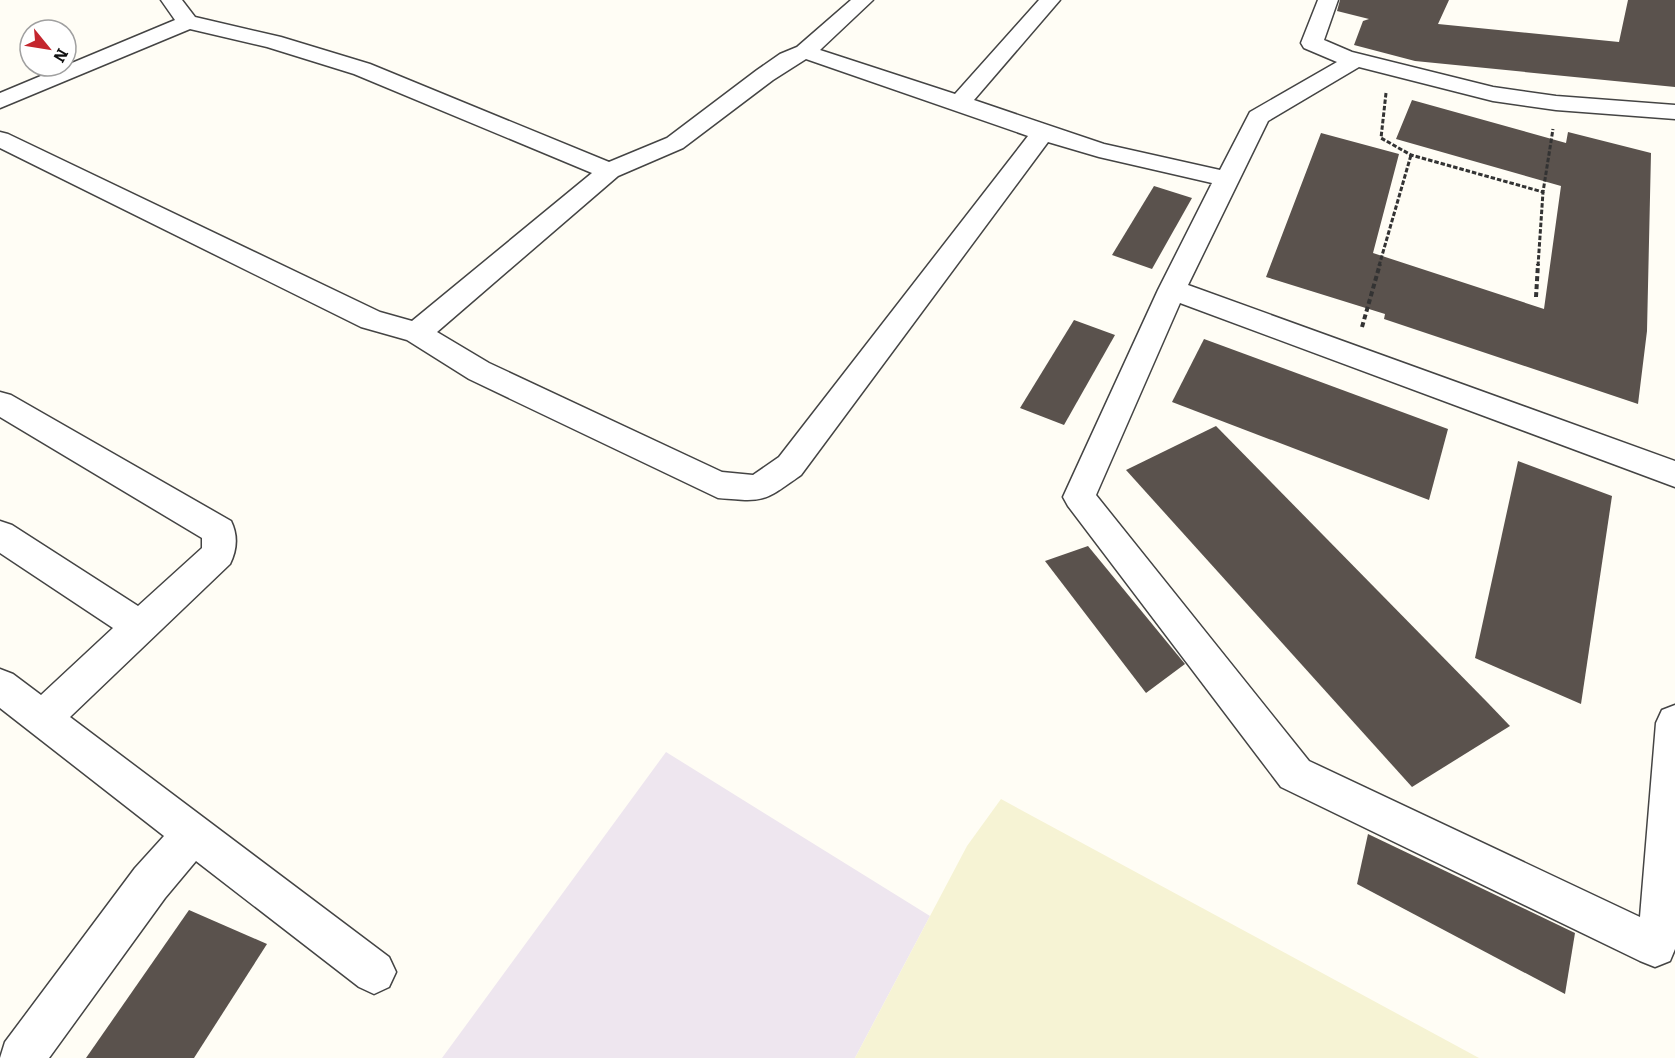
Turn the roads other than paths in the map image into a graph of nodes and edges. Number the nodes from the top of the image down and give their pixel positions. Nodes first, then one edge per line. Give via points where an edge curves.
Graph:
1 (171, 0) edge
2 (863, 0) edge
3 (1050, 0) edge
4 (1328, 0) edge
5 (188, 22) junction
6 (805, 52) junction
7 (1352, 62) junction
8 (0, 101) edge
9 (959, 103) junction
10 (1673, 115) edge
11 (1043, 133) junction
12 (0, 139) edge
13 (609, 171) junction
14 (1227, 179) junction
15 (1173, 290) junction
16 (417, 333) junction
17 (0, 403) edge
18 (1675, 474) edge
19 (0, 535) edge
20 (139, 626) junction
21 (0, 686) edge
22 (43, 717) junction
23 (1675, 723) edge
24 (194, 833) junction
25 (374, 972) dead end
26 (21, 1058) edge

1 - 5 street
2 - 6 street
3 - 9 street
4 - 7 street via 1312,43
5 - 8 street
5 - 13 street via 362,69
6 - 9 street
6 - 13 street via 765,75 675,143
7 - 10 street via 1493,94
7 - 14 street via 1258,117
9 - 11 street
11 - 14 street
11 - 16 street via 790,466 758,488 718,485 479,371
12 - 16 street via 371,320
13 - 16 street
14 - 15 street
15 - 18 street
15 - 23 street via 1079,497 1295,774 1655,945 1660,932
17 - 20 street via 219,531 218,554
19 - 20 street
20 - 22 street
21 - 22 street
22 - 24 street
24 - 25 street
24 - 26 street via 150,883

